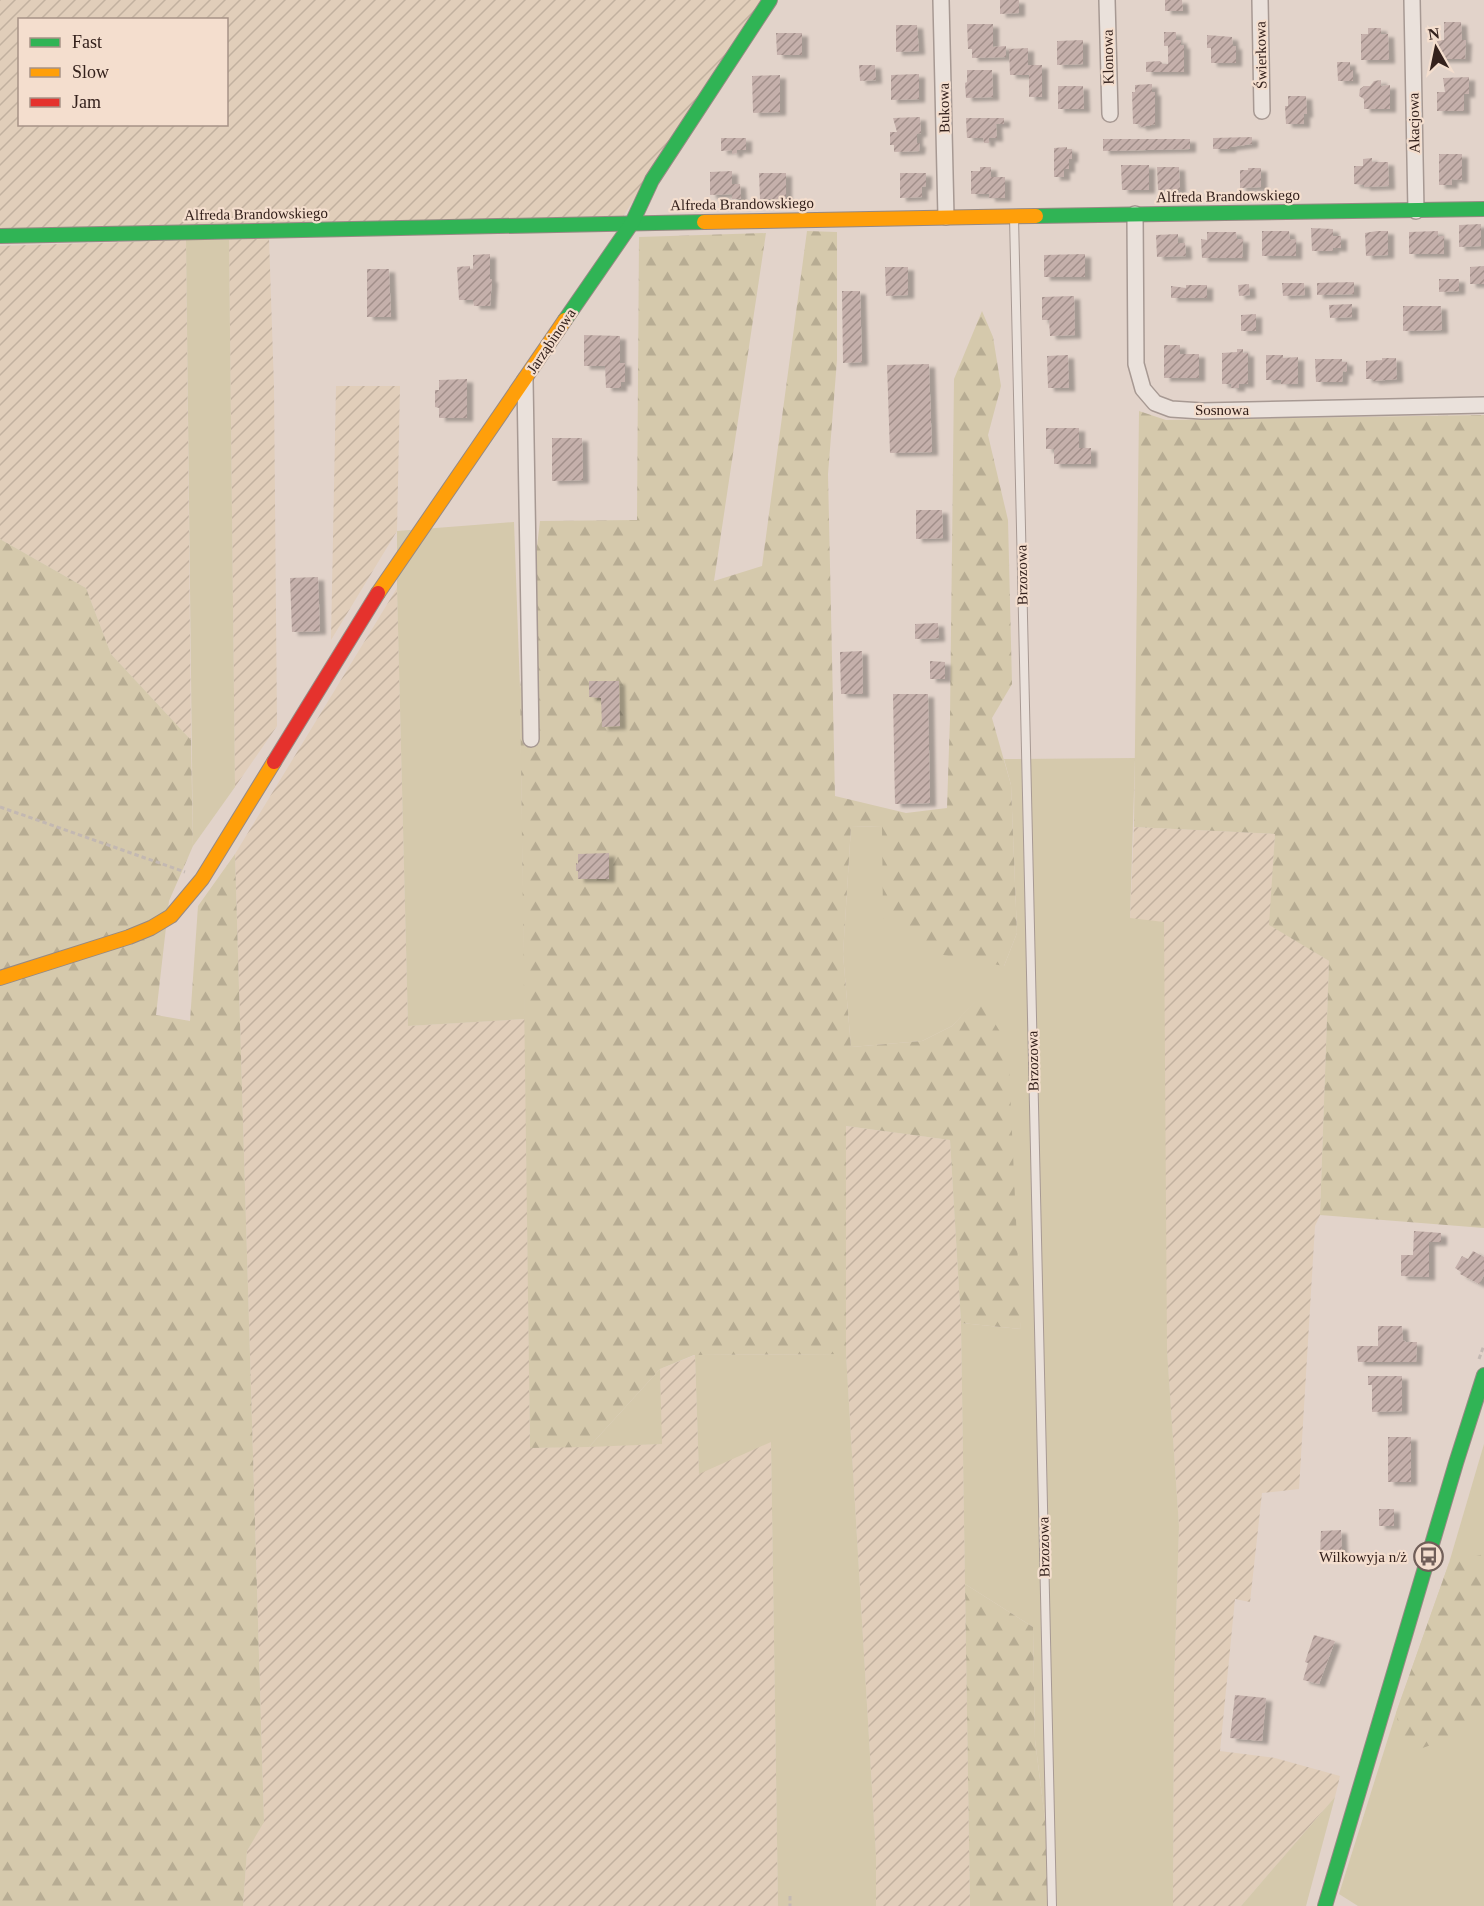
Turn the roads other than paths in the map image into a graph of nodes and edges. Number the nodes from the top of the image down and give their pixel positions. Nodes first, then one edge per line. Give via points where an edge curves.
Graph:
1 (770, 0) edge
2 (941, 0) edge
3 (1107, 0) edge
4 (1260, 0) edge
5 (1412, 0) edge
6 (1262, 111) dead end
7 (1110, 114) dead end
8 (1484, 209) edge
9 (1416, 210) junction
10 (1135, 214) junction
11 (1014, 216) junction
12 (946, 217) junction
13 (632, 223) junction
14 (0, 236) edge
15 (525, 380) junction
16 (1484, 405) edge
17 (531, 739) dead end
18 (0, 978) edge
19 (1484, 1375) edge
20 (1052, 1906) edge
21 (1325, 1906) edge

1 - 13 street, Jarząbinowa via 652,180
2 - 12 street, Bukowa
3 - 7 street, Klonowa
4 - 6 street, Świerkowa
5 - 9 street, Akacjowa
8 - 9 street, Alfreda Brandowskiego
9 - 10 street, Alfreda Brandowskiego
10 - 11 street, Alfreda Brandowskiego
10 - 16 street, Sosnowa via 1136,364 1143,389 1155,403 1172,409 1202,411
11 - 12 street, Alfreda Brandowskiego
11 - 20 lane, Brzozowa
12 - 13 street, Alfreda Brandowskiego
13 - 14 street, Alfreda Brandowskiego
13 - 15 street, Jarząbinowa
15 - 17 street, Jarząbinowa
15 - 18 street via 364,614 188,899 171,916 129,938
19 - 21 street

